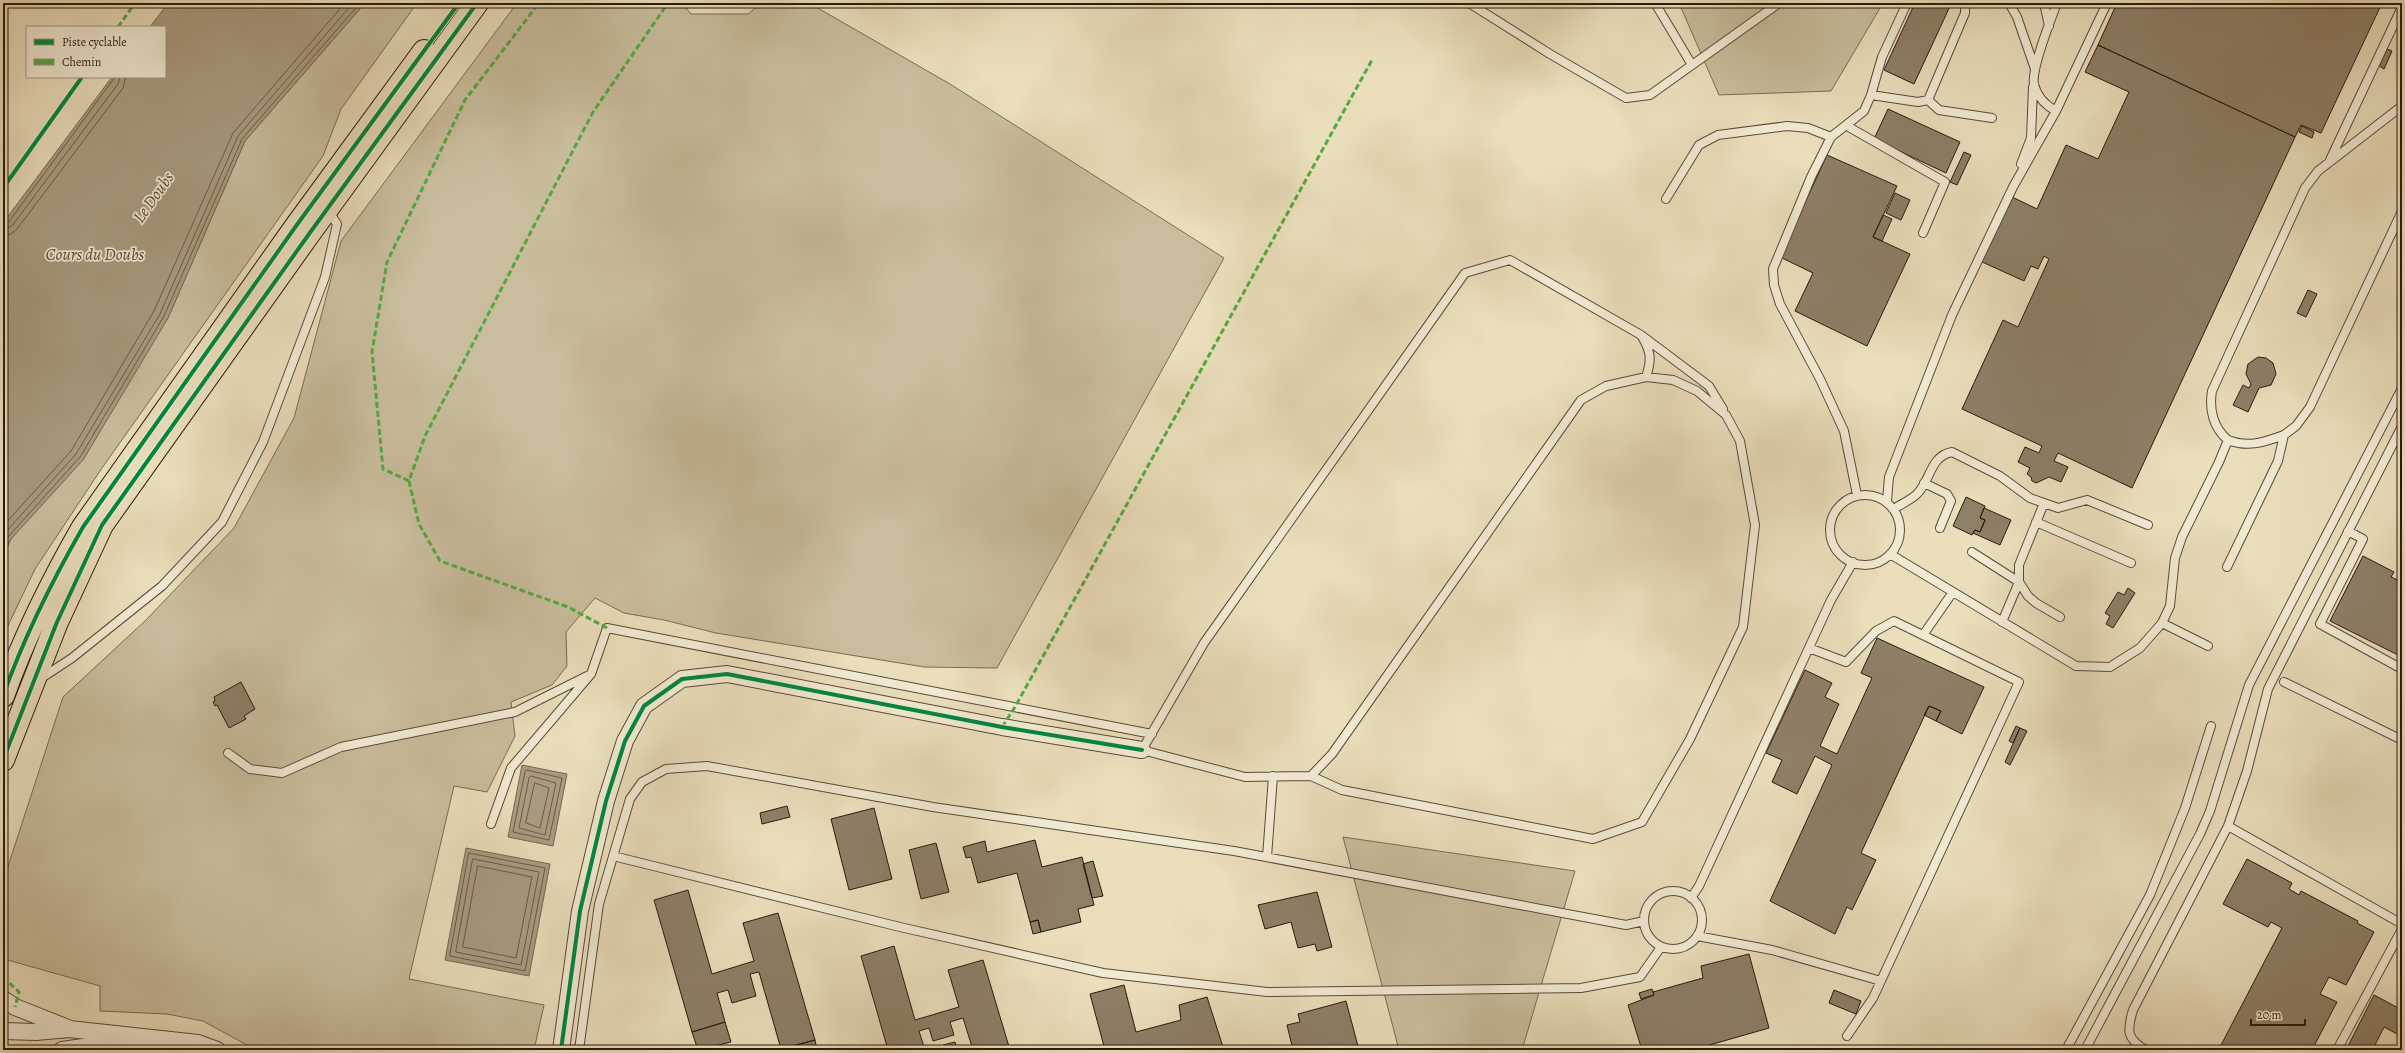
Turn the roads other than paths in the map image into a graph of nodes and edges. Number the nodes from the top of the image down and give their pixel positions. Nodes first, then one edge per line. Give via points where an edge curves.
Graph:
1 (459, 3) edge
2 (477, 3) edge
3 (1469, 3) edge
4 (1654, 3) edge
5 (1779, 3) edge
6 (1907, 3) edge
7 (1965, 3) edge
8 (2009, 3) edge
9 (2044, 3) edge
10 (2057, 3) edge
11 (2108, 3) edge
12 (2402, 7) edge
13 (2049, 26) junction
14 (1692, 65) junction
15 (2035, 69) junction
16 (2033, 82) junction
17 (1871, 95) junction
18 (1928, 100) junction
19 (2402, 106) edge
20 (2056, 111) junction
21 (1992, 118) dead end
22 (1847, 126) junction
23 (1831, 137) junction
24 (2329, 162) junction
25 (2013, 187) junction
26 (1666, 199) dead end
27 (328, 210) junction
28 (2402, 211) edge
29 (1923, 233) dead end
30 (1642, 335) junction
31 (1646, 377) junction
32 (2402, 388) edge
33 (1726, 415) junction
34 (2402, 426) edge
35 (2284, 436) junction
36 (2228, 440) junction
37 (1924, 483) junction
38 (1857, 495) junction
39 (1887, 501) junction
40 (2044, 503) junction
41 (1894, 508) junction
42 (2036, 522) junction
43 (2148, 525) dead end
44 (1940, 528) dead end
45 (2348, 531) junction
46 (1972, 552) dead end
47 (1890, 554) junction
48 (1853, 562) junction
49 (2131, 563) dead end
50 (2227, 567) dead end
51 (2019, 582) junction
52 (1953, 592) junction
53 (2060, 617) dead end
54 (2002, 622) junction
55 (2162, 623) junction
56 (1923, 635) junction
57 (2208, 646) dead end
58 (1808, 648) junction
59 (2402, 669) edge
60 (591, 674) junction
61 (2284, 682) dead end
62 (33, 684) junction
63 (3, 696) edge
64 (2211, 726) dead end
65 (1152, 734) junction
66 (2402, 740) edge
67 (1142, 750) junction
68 (228, 753) dead end
69 (3, 760) edge
70 (1273, 776) junction
71 (1311, 776) junction
72 (491, 824) dead end
73 (2228, 826) junction
74 (613, 856) junction
75 (1267, 857) junction
76 (1691, 898) junction
77 (1644, 920) junction
78 (2402, 924) edge
79 (2402, 929) edge
80 (1697, 936) junction
81 (1661, 947) junction
82 (1881, 981) junction
83 (3, 999) edge
84 (69, 1029) junction
85 (3, 1031) edge
86 (1847, 1036) dead end
87 (151, 1038) junction
88 (62, 1050) edge
89 (217, 1050) edge
90 (561, 1050) edge
91 (579, 1050) edge
92 (2066, 1050) edge
93 (2085, 1050) edge
94 (2146, 1050) edge
95 (2337, 1050) edge

1 - 63 main road via 296,226 87,520 17,655
2 - 27 main road
3 - 14 lane via 1626,98 1650,95
4 - 14 lane
5 - 14 lane
6 - 17 lane via 1882,57
7 - 18 lane via 1965,13
8 - 15 lane via 2017,17
9 - 13 lane
10 - 13 lane
11 - 20 lane
12 - 24 lane
13 - 15 lane
15 - 16 lane
16 - 20 lane via 2038,96 2046,106
16 - 25 lane via 2031,138
17 - 18 lane via 1918,102
17 - 22 lane via 1864,112
18 - 21 lane via 1939,110
19 - 24 lane
20 - 25 lane
22 - 23 lane
22 - 29 lane via 1945,182
23 - 26 lane via 1808,128 1786,126 1718,134 1699,145
23 - 38 lane via 1811,177 1773,269 1774,285 1780,304 1844,430
24 - 36 lane via 2305,188 2212,391 2214,420
25 - 39 lane via 1952,315 1889,476
27 - 62 main road via 102,526 57,622
27 - 62 lane via 337,224 325,277 263,442 222,522 162,586 72,658
28 - 35 lane via 2310,407 2296,426
30 - 31 lane via 1650,349 1652,360
30 - 33 lane via 1709,386
30 - 65 lane via 1510,260 1465,273 1204,643
31 - 33 lane via 1674,380 1697,391
31 - 71 lane via 1606,386 1581,400 1332,754
32 - 93 lane via 2249,685 2210,811 2200,834
33 - 71 lane via 1740,441 1755,525 1743,627 1690,739 1642,822 1593,839 1342,790
34 - 45 lane
35 - 36 lane via 2246,445
35 - 50 lane via 2278,461
36 - 55 lane via 2220,462 2182,537 2175,558 2170,606
37 - 40 lane via 1936,461 1943,454 1952,452 2000,476 2030,498
37 - 41 lane via 1918,494
37 - 44 lane via 1947,494 1951,501
38 - 39 lane
38 - 48 lane via 1838,507 1830,528 1836,549 1843,557
39 - 41 lane
40 - 42 lane
40 - 43 lane via 2058,508 2087,500
41 - 47 lane via 1900,532 1896,546
42 - 49 lane
42 - 51 lane via 2019,565
45 - 59 lane via 2363,539 2320,624
45 - 73 lane via 2268,689 2247,771
46 - 51 lane
47 - 48 lane via 1873,564
47 - 52 lane
48 - 58 lane
51 - 53 lane via 2036,603
51 - 54 lane
52 - 54 lane
52 - 56 lane
54 - 55 lane via 2076,666 2110,667 2140,648
55 - 57 lane
56 - 58 lane via 1894,621 1876,631 1846,662
56 - 82 lane via 2019,682
58 - 76 lane via 1699,886
60 - 65 lane via 606,628
60 - 68 lane via 515,712 341,747 282,773 250,769
60 - 72 lane via 511,768
61 - 66 lane
62 - 69 main road
64 - 92 lane via 2185,808 2150,895
65 - 67 lane
67 - 70 lane via 1245,777
67 - 90 street via 1002,727 727,674 682,679 644,706 624,741 606,801 580,912
70 - 71 lane
70 - 75 lane
73 - 78 lane
73 - 94 lane via 2133,1010 2128,1025 2129,1034 2136,1044
74 - 75 lane via 630,799 642,782 666,769 707,766 933,807
74 - 81 lane via 900,927 1103,973 1267,992 1581,988 1640,977
74 - 91 lane via 600,904
75 - 77 lane via 1626,925
76 - 77 lane via 1673,892 1664,893 1649,903
76 - 80 lane via 1701,916
77 - 81 lane via 1648,936
79 - 95 lane
80 - 81 lane via 1685,946 1673,949
80 - 82 lane via 1772,950
82 - 86 lane via 1873,998
83 - 84 street via 14,1007
84 - 85 street
84 - 87 street
87 - 88 street
87 - 89 street via 198,1043

